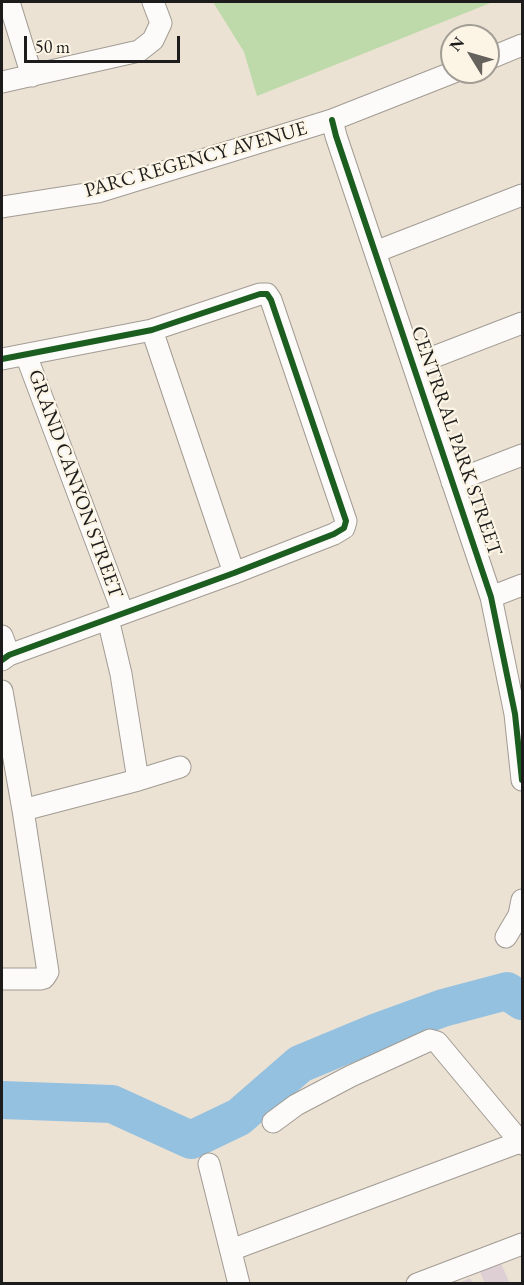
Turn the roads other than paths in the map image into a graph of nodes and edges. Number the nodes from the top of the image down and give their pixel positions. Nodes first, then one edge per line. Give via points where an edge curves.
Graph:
1 (9, 2) edge
2 (153, 2) edge
3 (522, 45) edge
4 (500, 54) edge
5 (32, 76) junction
6 (440, 78) edge
7 (2, 82) edge
8 (332, 120) junction
9 (522, 195) edge
10 (2, 207) edge
11 (375, 252) junction
12 (522, 323) edge
13 (152, 330) junction
14 (26, 355) junction
15 (2, 359) edge
16 (413, 365) junction
17 (522, 455) edge
18 (452, 482) junction
19 (234, 573) junction
20 (522, 585) edge
21 (491, 597) junction
22 (115, 616) junction
23 (4, 650) edge
24 (2, 691) edge
25 (519, 713) edge
26 (180, 767) dead end
27 (138, 780) junction
28 (522, 780) edge
29 (23, 810) junction
30 (521, 910) edge
31 (506, 937) dead end
32 (2, 979) edge
33 (273, 1122) dead end
34 (521, 1143) edge
35 (209, 1164) dead end
36 (522, 1244) edge
37 (231, 1250) junction
38 (426, 1282) edge
39 (239, 1284) edge

1 - 5 street
2 - 5 street via 161,23 153,40 138,51
3 - 4 street
5 - 7 street
6 - 8 street, PARC REGENCY AVENUE
8 - 10 street, PARC REGENCY AVENUE via 98,192
8 - 11 street, CENTRRAL PARK STREET
9 - 11 street
11 - 16 street, CENTRRAL PARK STREET
12 - 16 street
13 - 14 street
13 - 19 street
13 - 19 street via 267,294 345,516 346,525 340,531
14 - 15 street
14 - 22 street, GRAND CANYON STREET
16 - 18 street, CENTRRAL PARK STREET
17 - 18 street
18 - 21 street, CENTRRAL PARK STREET
19 - 22 street
20 - 21 street
21 - 25 street, CENTRRAL PARK STREET
22 - 23 street
22 - 27 street, GRAND CANYON STREET
24 - 29 street
25 - 28 street, CENTRRAL PARK STREET
26 - 27 street
27 - 29 street
29 - 32 street via 48,972 40,979
30 - 31 street
33 - 34 street via 351,1076 430,1040 437,1042
34 - 37 street
35 - 37 street
36 - 38 street
37 - 39 street

